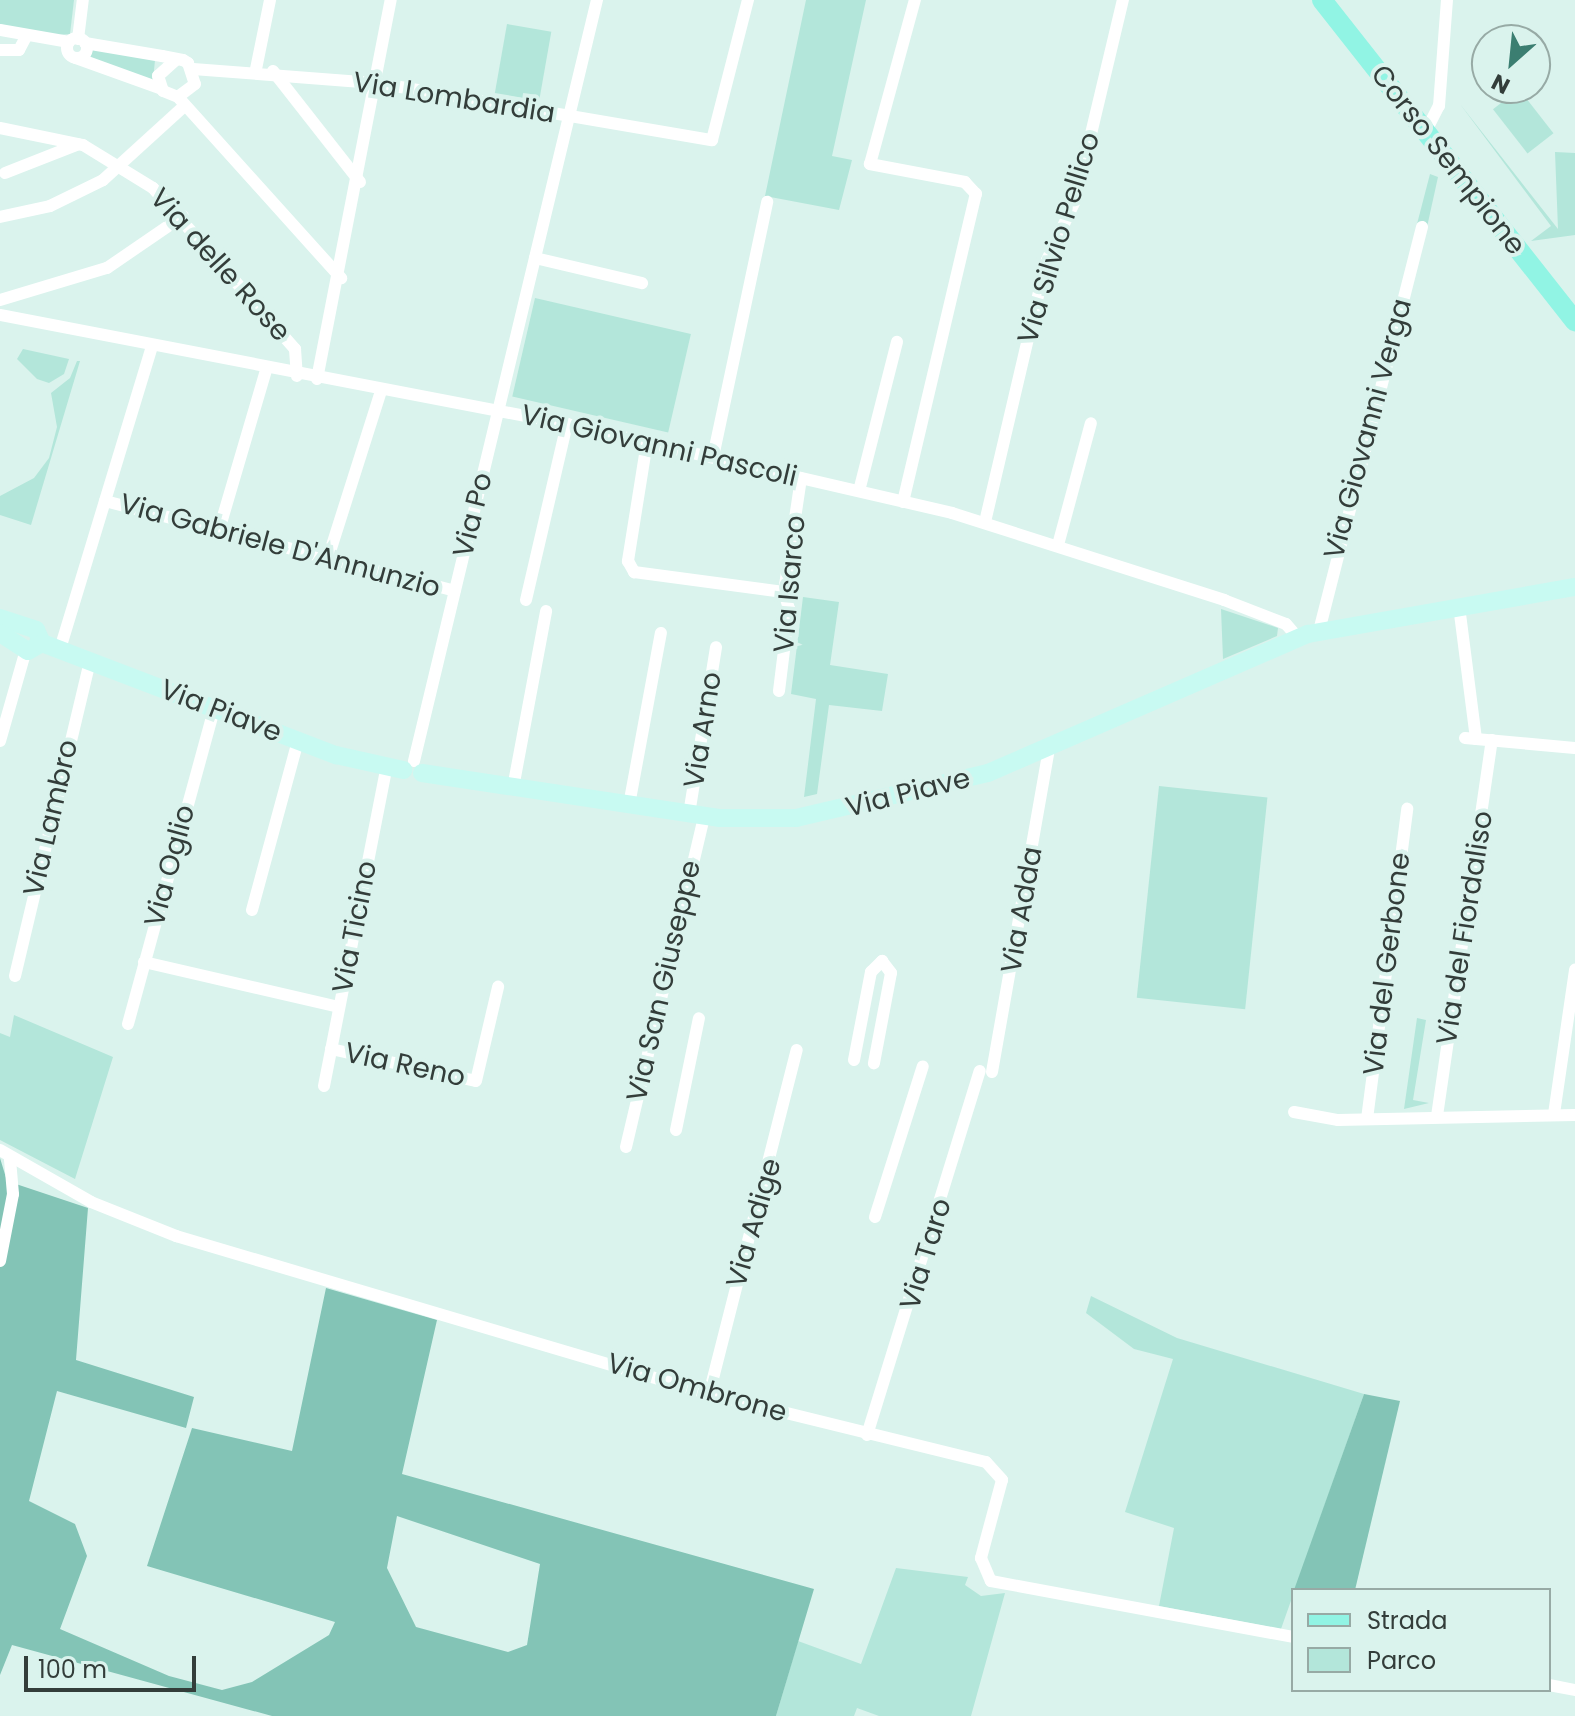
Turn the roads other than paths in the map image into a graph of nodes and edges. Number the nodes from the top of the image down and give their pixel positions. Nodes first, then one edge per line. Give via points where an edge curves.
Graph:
1 (83, 0) edge
2 (270, 0) edge
3 (391, 0) edge
4 (597, 0) edge
5 (748, 0) edge
6 (915, 0) edge
7 (1123, 0) edge
8 (1322, 0) edge
9 (1447, 0) edge
10 (0, 30) edge
11 (28, 38) junction
12 (77, 41) junction
13 (0, 50) edge
14 (74, 58) junction
15 (177, 59) junction
16 (193, 69) junction
17 (256, 69) junction
18 (273, 71) junction
19 (377, 83) junction
20 (162, 89) junction
21 (180, 102) junction
22 (570, 117) junction
23 (0, 128) edge
24 (1426, 131) junction
25 (79, 144) junction
26 (125, 166) junction
27 (5, 173) dead end
28 (360, 182) junction
29 (767, 202) dead end
30 (183, 216) junction
31 (0, 217) edge
32 (1422, 227) dead end
33 (535, 258) junction
34 (341, 278) junction
35 (642, 283) dead end
36 (26, 294) junction
37 (0, 300) edge
38 (0, 315) edge
39 (26, 320) junction
40 (1575, 321) edge
41 (897, 342) dead end
42 (152, 347) junction
43 (266, 370) junction
44 (297, 376) junction
45 (317, 379) junction
46 (381, 391) junction
47 (498, 410) junction
48 (1091, 423) dead end
49 (567, 424) junction
50 (647, 442) junction
51 (713, 457) junction
52 (801, 478) junction
53 (859, 491) junction
54 (105, 501) junction
55 (903, 502) junction
56 (985, 522) junction
57 (219, 530) junction
58 (1058, 545) junction
59 (328, 558) junction
60 (1575, 587) edge
61 (455, 591) junction
62 (784, 592) junction
63 (526, 600) dead end
64 (1459, 606) junction
65 (546, 611) dead end
66 (0, 618) edge
67 (1319, 631) junction
68 (0, 633) edge
69 (661, 633) dead end
70 (1298, 638) junction
71 (29, 640) junction
72 (716, 647) dead end
73 (60, 649) junction
74 (90, 661) junction
75 (779, 691) dead end
76 (214, 709) junction
77 (1492, 740) junction
78 (0, 741) edge
79 (298, 741) junction
80 (1049, 748) junction
81 (1575, 748) edge
82 (406, 768) junction
83 (513, 788) junction
84 (629, 805) junction
85 (1407, 809) dead end
86 (697, 815) junction
87 (252, 910) dead end
88 (144, 962) junction
89 (1575, 970) edge
90 (15, 976) dead end
91 (498, 987) dead end
92 (339, 1007) junction
93 (699, 1018) dead end
94 (128, 1024) dead end
95 (331, 1049) junction
96 (797, 1050) dead end
97 (854, 1060) dead end
98 (874, 1063) dead end
99 (923, 1066) dead end
100 (986, 1072) joint
101 (324, 1086) dead end
102 (1294, 1112) dead end
103 (1554, 1114) junction
104 (1575, 1115) edge
105 (1437, 1116) junction
106 (1367, 1119) junction
107 (676, 1130) dead end
108 (626, 1147) dead end
109 (5, 1153) edge
110 (875, 1217) dead end
111 (0, 1261) edge
112 (709, 1394) junction
113 (867, 1435) junction
114 (1291, 1637) edge
115 (1551, 1685) edge
116 (1575, 1690) edge

1 - 12 street
2 - 17 street
3 - 19 street
4 - 22 street, Via Po
5 - 22 street, Via Lombardia via 714,140
6 - 55 street via 870,164 965,182 976,194
7 - 56 street, Via Silvio Pellico via 1075,201 1046,262
8 - 24 main road, Corso Sempione
9 - 24 street via 1439,106
10 - 11 street
11 - 12 street
11 - 13 street via 19,50
11 - 14 street
12 - 14 street
12 - 15 street
14 - 20 street
15 - 16 street
15 - 20 street via 159,71
16 - 17 street, Via Lombardia
16 - 21 street via 192,89
17 - 18 street, Via Lombardia
18 - 19 street, Via Lombardia
18 - 28 street
19 - 22 street, Via Lombardia
19 - 28 street
20 - 21 street
21 - 26 street
21 - 34 street
22 - 33 street, Via Po
23 - 25 street, Via delle Rose
24 - 40 main road, Corso Sempione
25 - 26 street, Via delle Rose
25 - 27 street
26 - 30 street, Via delle Rose
26 - 31 street via 61,201
28 - 34 street
29 - 51 street
30 - 36 street via 107,268
30 - 44 street, Via delle Rose via 295,349
32 - 67 street, Via Giovanni Verga
33 - 35 street
33 - 47 street, Via Po
34 - 45 street
36 - 37 street
36 - 39 street
38 - 39 street, Via Giovanni Pascoli
39 - 42 street, Via Giovanni Pascoli
41 - 53 street
42 - 43 street, Via Giovanni Pascoli
42 - 54 street
43 - 44 street, Via Giovanni Pascoli
43 - 57 street
44 - 45 street, Via Giovanni Pascoli
45 - 46 street, Via Giovanni Pascoli
46 - 47 street, Via Giovanni Pascoli
46 - 59 street
47 - 49 street, Via Giovanni Pascoli
47 - 61 street, Via Po
48 - 58 street
49 - 50 street, Via Giovanni Pascoli
49 - 63 street
50 - 51 street, Via Giovanni Pascoli
50 - 62 street via 628,561 634,572
51 - 52 street, Via Giovanni Pascoli
52 - 53 street, Via Giovanni Pascoli
52 - 62 street, Via Isarco
53 - 55 street, Via Giovanni Pascoli
54 - 57 street, Via Gabriele D'Annunzio
54 - 73 street
55 - 56 street, Via Giovanni Pascoli
56 - 58 street, Via Giovanni Pascoli
57 - 59 street, Via Gabriele D'Annunzio
58 - 70 street, Via Giovanni Pascoli via 1283,622
59 - 61 street, Via Gabriele D'Annunzio
60 - 64 street, Via Piave
61 - 82 street, Via Po
62 - 75 street, Via Isarco via 789,609
64 - 67 street, Via Piave
64 - 77 street via 1471,738
65 - 83 street
66 - 71 street, Via Piave
67 - 70 street, Via Piave
68 - 71 street, Via Piave
69 - 84 street
70 - 80 street, Via Piave
71 - 73 street, Via Piave
71 - 78 street
72 - 86 street, Via Arno
73 - 74 street, Via Piave
74 - 76 street, Via Piave
74 - 90 street, Via Lambro
76 - 79 street, Via Piave
76 - 88 street, Via Oglio
77 - 81 street
77 - 105 street, Via del Fiordaliso
79 - 82 street, Via Piave
79 - 87 street
80 - 86 street, Via Piave via 966,781 847,808 777,820
80 - 100 street, Via Adda
82 - 83 street, Via Piave
82 - 92 street, Via Ticino
83 - 84 street, Via Piave
84 - 86 street, Via Piave
85 - 106 street, Via del Gerbone
86 - 108 street, Via San Giuseppe
88 - 92 street
88 - 94 street, Via Oglio
89 - 103 street
91 - 95 street, Via Reno via 476,1081
92 - 95 street, Via Ticino
93 - 107 street
95 - 101 street, Via Ticino
96 - 112 street, Via Adige via 776,1144 752,1209
97 - 98 street via 871,972 882,961 891,973
99 - 110 street
100 - 113 street, Via Taro
102 - 106 street, Via del Gerbone
103 - 104 street, Via del Gerbone
103 - 105 street, Via del Gerbone
105 - 106 street, Via del Gerbone
109 - 111 street via 13,1194
109 - 112 street, Via Ombrone via 91,1202 176,1236
112 - 113 street, Via Ombrone
113 - 114 street, Via Ombrone via 996,1469 1002,1495 981,1566 996,1584
115 - 116 street

